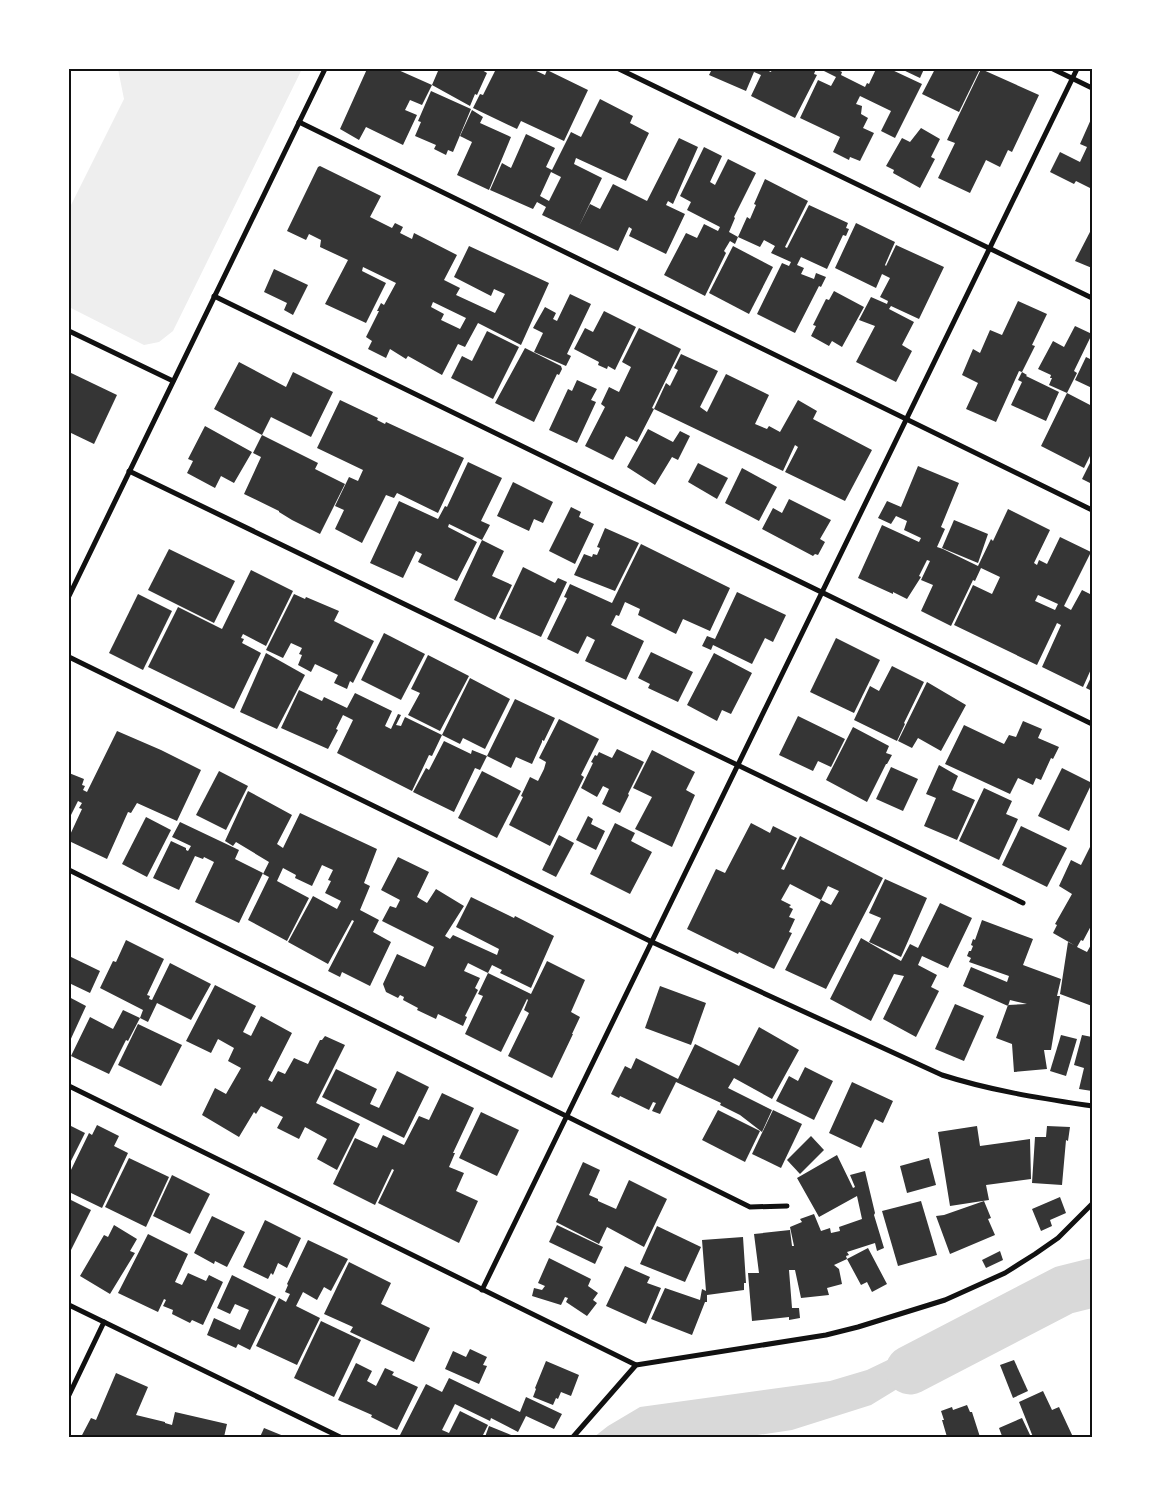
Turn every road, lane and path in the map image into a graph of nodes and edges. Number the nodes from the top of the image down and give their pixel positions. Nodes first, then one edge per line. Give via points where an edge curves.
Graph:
1 (325, 69) edge
2 (619, 69) edge
3 (1053, 69) edge
4 (1077, 69) edge
5 (1072, 78) junction
6 (1092, 88) edge
7 (299, 122) junction
8 (989, 248) junction
9 (214, 296) junction
10 (1092, 298) edge
11 (69, 330) edge
12 (173, 382) junction
13 (906, 419) junction
14 (129, 471) junction
15 (1092, 510) edge
16 (822, 592) junction
17 (69, 596) edge
18 (69, 657) edge
19 (1092, 724) edge
20 (737, 765) junction
21 (69, 870) edge
22 (1023, 903) dead end
23 (652, 942) junction
24 (69, 1086) edge
25 (1092, 1106) edge
26 (567, 1116) junction
27 (1092, 1204) edge
28 (787, 1206) dead end
29 (482, 1290) junction
30 (69, 1305) edge
31 (104, 1322) junction
32 (636, 1365) junction
33 (69, 1395) edge
34 (340, 1437) edge
35 (573, 1437) edge

1 - 7 street
2 - 8 street
3 - 5 street
4 - 5 street
5 - 6 street
5 - 8 street
7 - 9 street
7 - 13 street
8 - 10 street
8 - 13 street
9 - 12 street
9 - 16 street
11 - 12 street
12 - 14 street
13 - 15 street
13 - 16 street
14 - 17 street
14 - 20 street
16 - 19 street
16 - 20 street
18 - 23 street
20 - 22 street
20 - 23 street
21 - 26 street
23 - 25 street via 942,1075 1008,1093
23 - 26 street
24 - 29 street
26 - 28 street via 750,1207
26 - 29 street
27 - 32 street via 1058,1238 1005,1274 945,1300 826,1335
29 - 32 street
30 - 31 street
31 - 33 street
31 - 34 street
32 - 35 street

